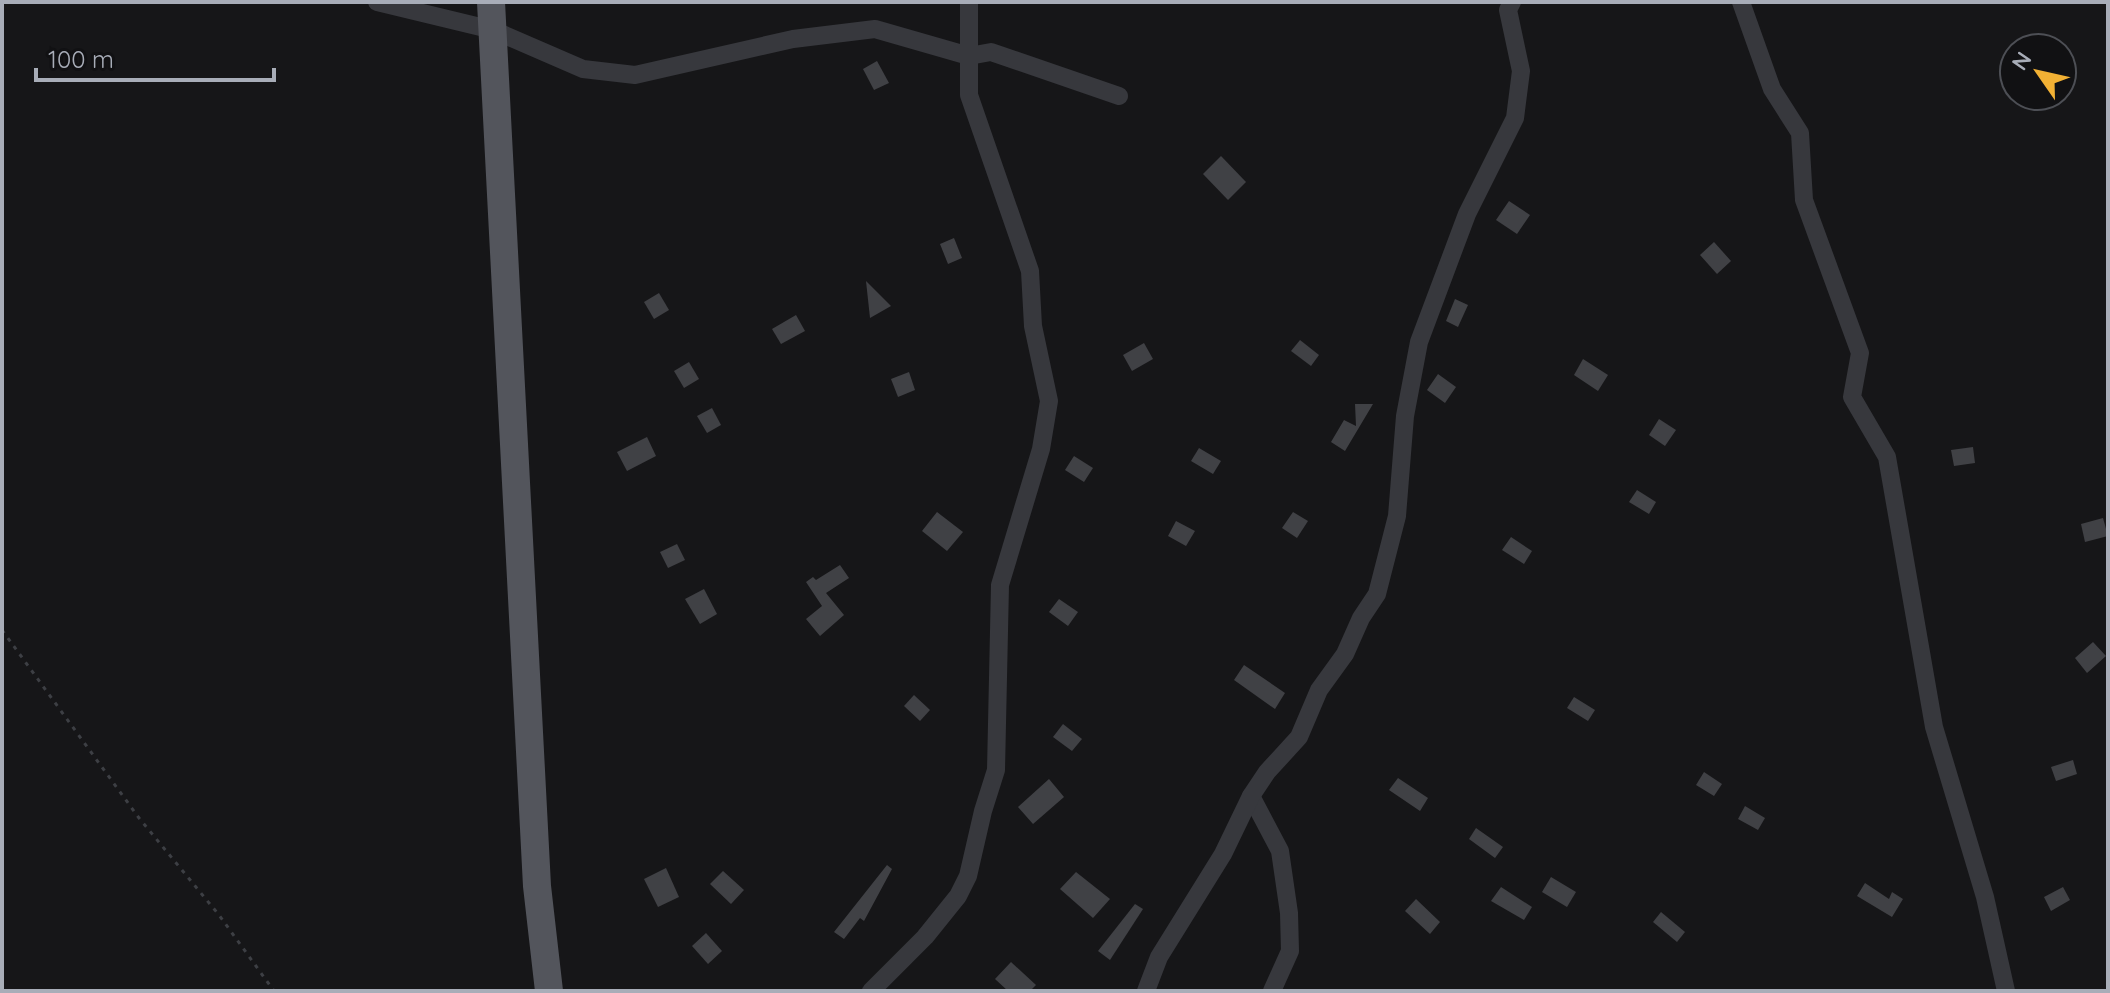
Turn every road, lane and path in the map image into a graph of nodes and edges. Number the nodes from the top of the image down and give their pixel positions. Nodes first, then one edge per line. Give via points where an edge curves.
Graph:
1 (377, 2) edge
2 (491, 2) edge
3 (969, 2) edge
4 (1512, 2) edge
5 (1741, 2) edge
6 (493, 30) junction
7 (969, 56) junction
8 (1119, 96) dead end
9 (2, 630) edge
10 (1251, 796) junction
11 (274, 991) edge
12 (549, 991) edge
13 (871, 991) edge
14 (1146, 991) edge
15 (1272, 991) edge
16 (2006, 991) edge

1 - 6 street
2 - 6 main road
3 - 7 street
4 - 10 street via 1508,10 1521,71 1515,118 1467,214 1419,342 1405,416 1397,516 1377,594 1319,690 1299,737
5 - 16 street via 1772,89 1800,133 1804,200 1860,353 1852,397 1887,457 1934,727 1985,897
6 - 7 street via 583,69 635,75 793,39 875,29
6 - 12 main road via 537,886
7 - 8 street via 991,52
7 - 13 street via 969,95 1030,271 1033,326 1049,401 1041,449 1000,585 996,770 968,876 925,937
9 - 11 path
10 - 14 street via 1223,854 1159,957
10 - 15 street via 1280,851 1289,913 1290,951

